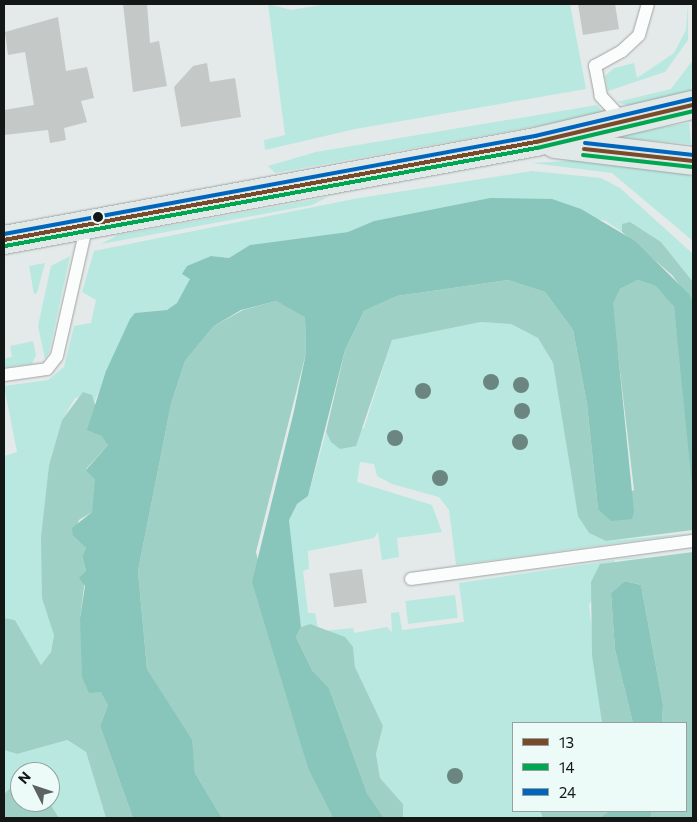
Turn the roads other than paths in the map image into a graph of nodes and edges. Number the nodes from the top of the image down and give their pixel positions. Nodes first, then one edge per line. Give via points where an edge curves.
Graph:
1 (648, 4) edge
2 (693, 105) edge
3 (624, 122) junction
4 (536, 142) junction
5 (693, 161) edge
6 (87, 224) junction
7 (4, 240) edge
8 (4, 375) edge
9 (693, 541) edge
10 (411, 579) dead end

1 - 3 lane via 639,35 622,51 595,66 601,96
2 - 3 main road
3 - 4 main road
4 - 5 main road
4 - 6 main road
6 - 7 main road
6 - 8 lane via 57,356 47,369
9 - 10 lane

